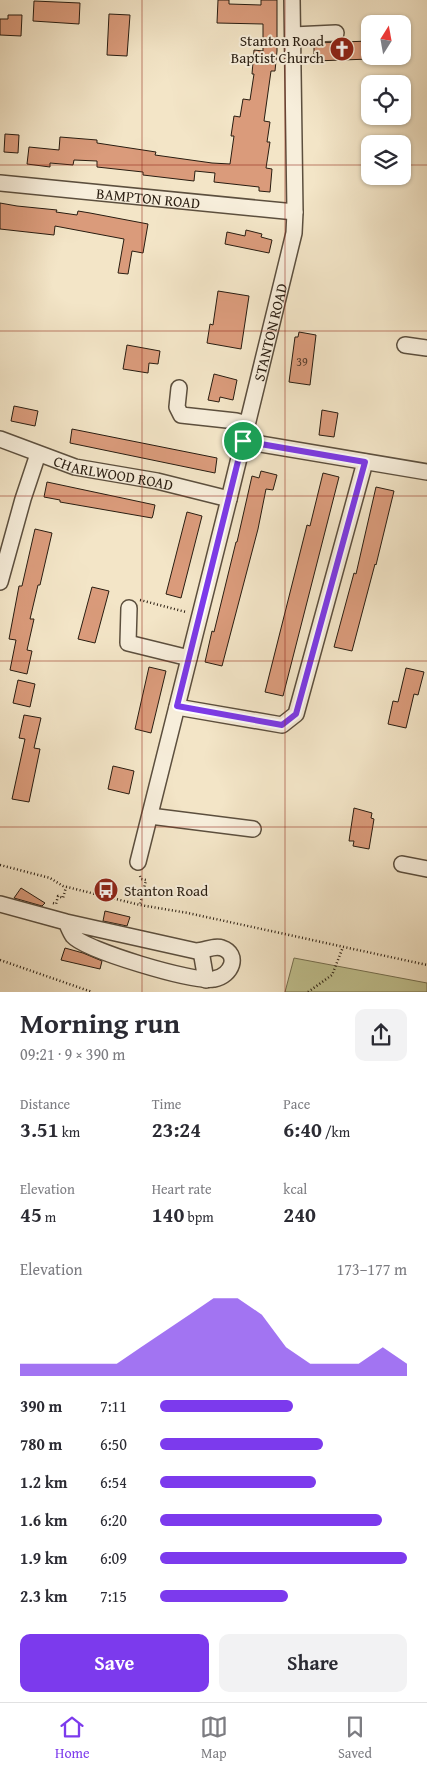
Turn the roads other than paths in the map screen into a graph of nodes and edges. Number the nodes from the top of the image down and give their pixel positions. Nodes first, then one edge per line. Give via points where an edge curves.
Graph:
1 (292, 0) edge
2 (336, 33) dead end
3 (293, 34) junction
4 (0, 183) edge
5 (296, 212) junction
6 (405, 345) dead end
7 (427, 348) edge
8 (179, 388) dead end
9 (247, 424) junction
10 (0, 439) edge
11 (243, 441) junction
12 (38, 454) junction
13 (365, 462) junction
14 (427, 472) edge
15 (229, 499) junction
16 (0, 582) edge
17 (129, 608) road end
18 (189, 658) junction
19 (177, 706) junction
20 (150, 816) junction
21 (253, 829) dead end
22 (138, 862) road end
23 (402, 864) dead end
24 (427, 869) edge
25 (0, 904) edge
26 (66, 922) junction
27 (202, 951) junction
28 (206, 980) junction

1 - 3 street, STANTON ROAD
2 - 3 street
3 - 5 street, STANTON ROAD
4 - 5 street, BAMPTON ROAD
5 - 9 street, STANTON ROAD via 294,233
6 - 7 street
8 - 9 street via 177,407 181,414
9 - 11 street, STANTON ROAD
10 - 12 street, CHARLWOOD ROAD
11 - 13 street
11 - 15 street, STANTON ROAD
12 - 15 street, CHARLWOOD ROAD via 75,467
12 - 16 street
13 - 14 street
13 - 19 street via 296,714 282,725
15 - 18 street, STANTON ROAD
17 - 18 street via 128,642
18 - 19 street, STANTON ROAD
19 - 20 street, STANTON ROAD
20 - 21 street
20 - 22 street, STANTON ROAD
23 - 24 street
25 - 26 street
26 - 27 street
26 - 28 street via 73,936 87,945 175,975
27 - 28 street
27 - 28 street via 222,948 229,952 232,961 231,970 224,976

